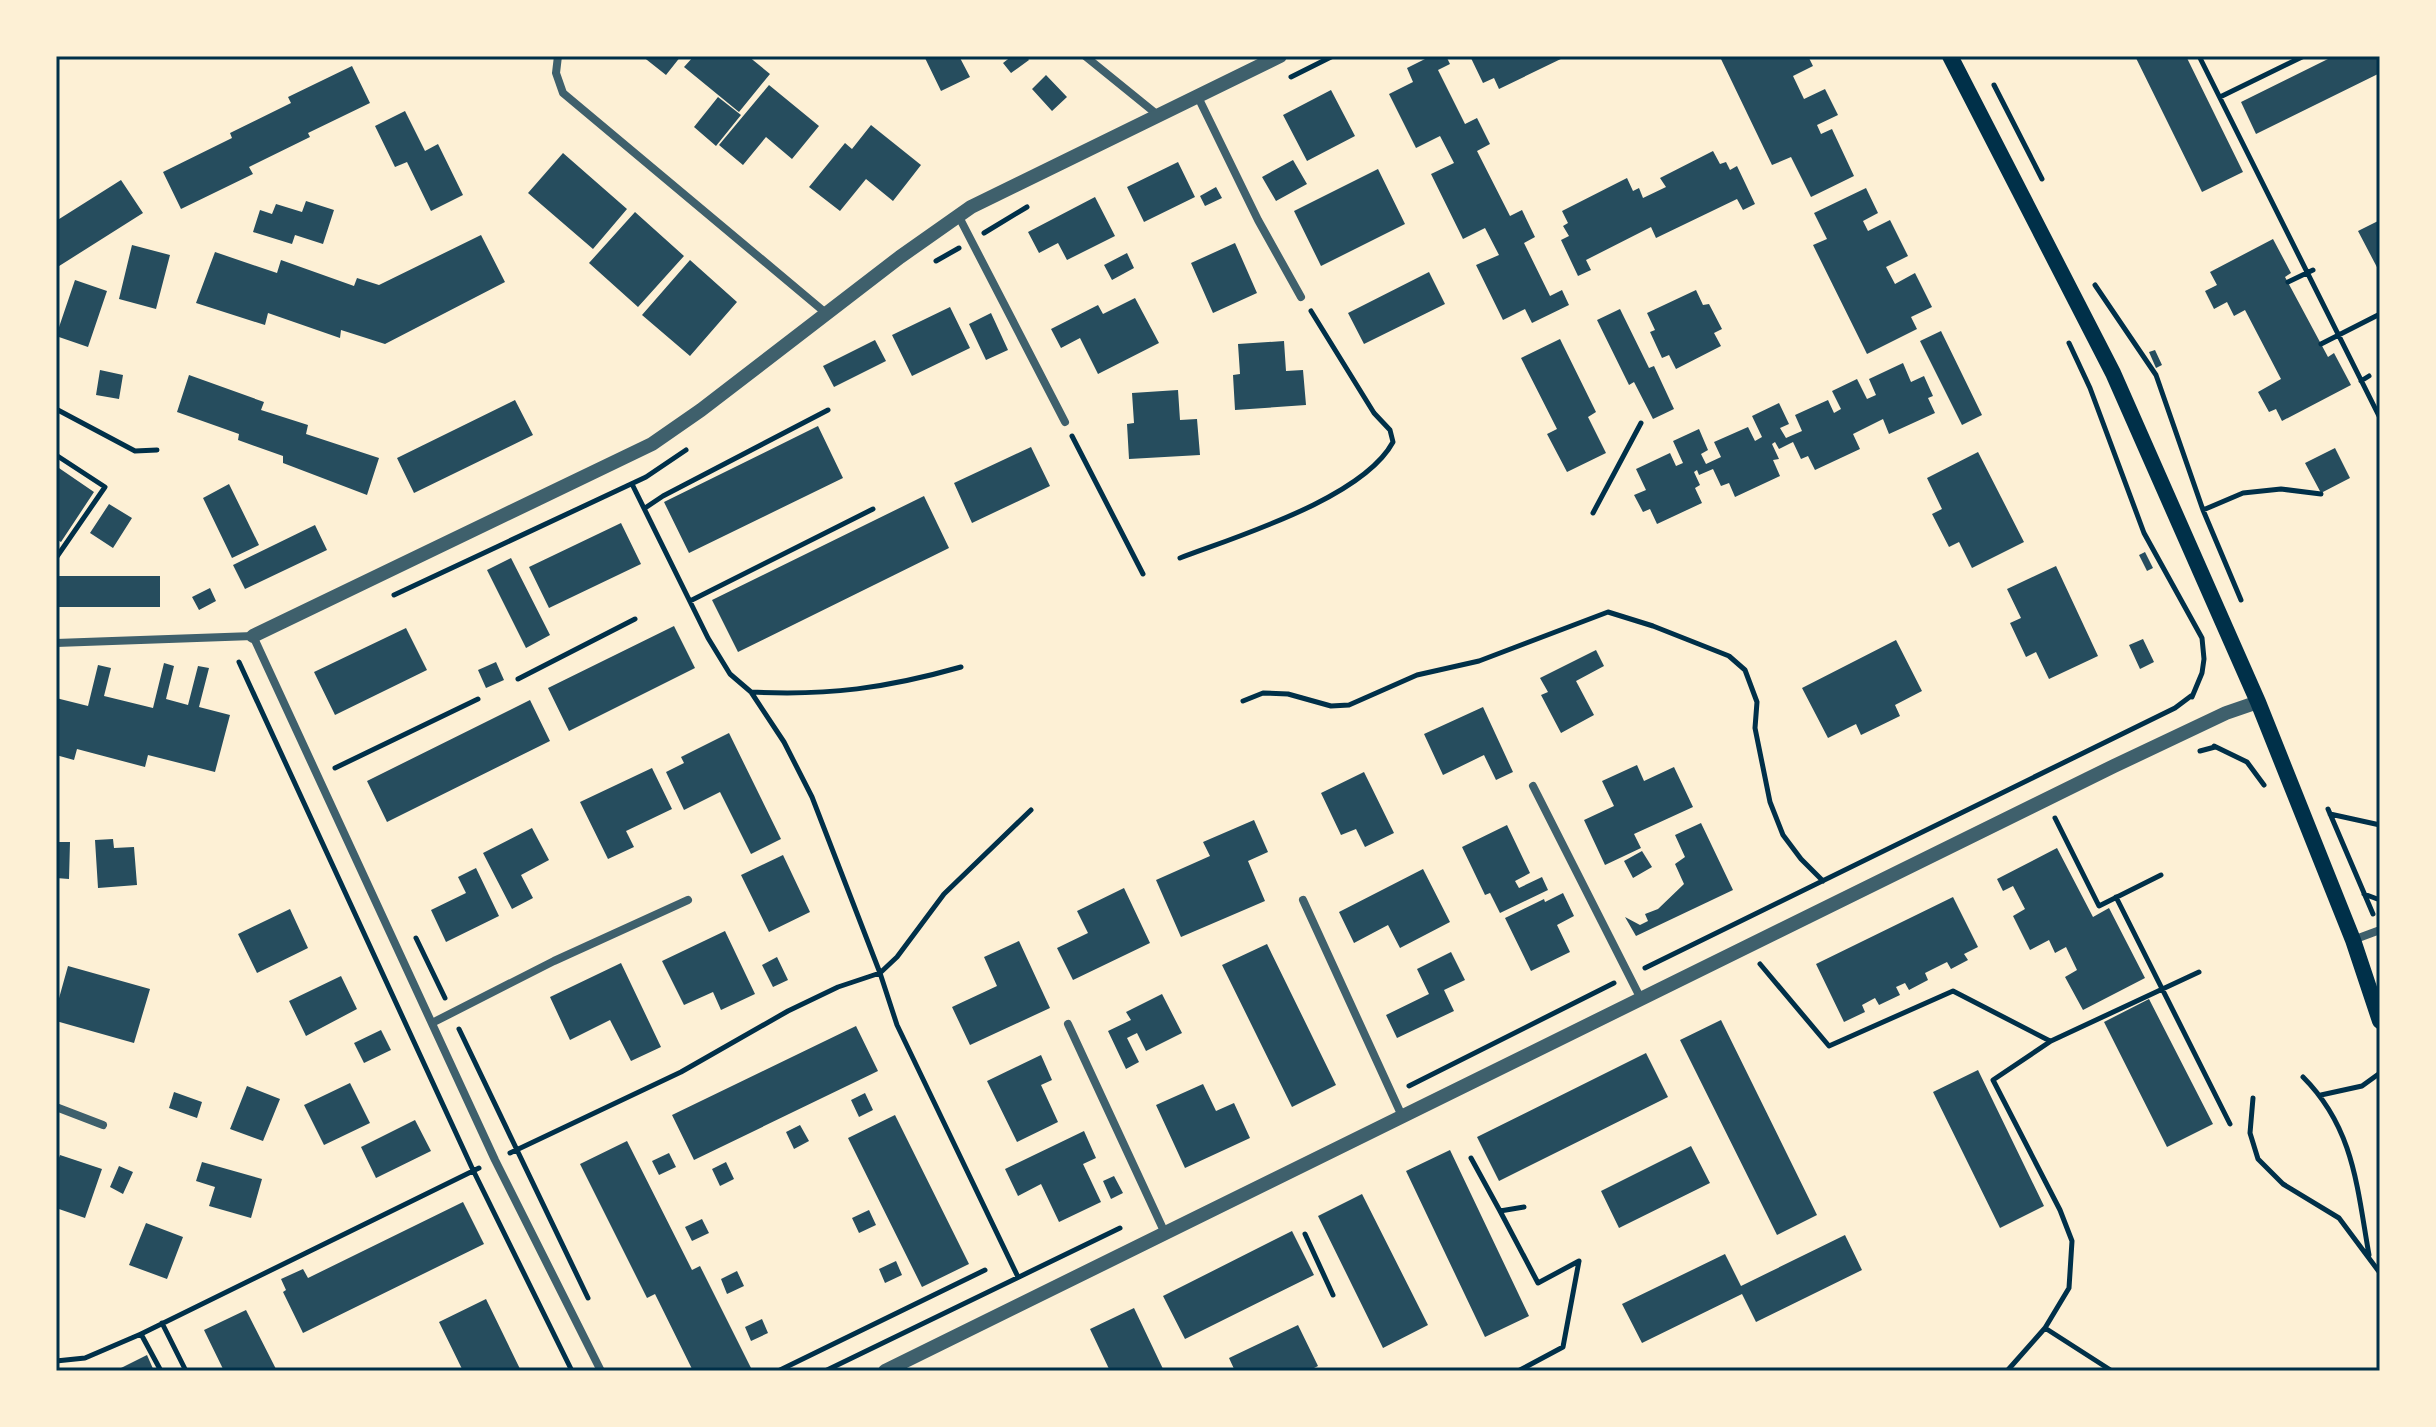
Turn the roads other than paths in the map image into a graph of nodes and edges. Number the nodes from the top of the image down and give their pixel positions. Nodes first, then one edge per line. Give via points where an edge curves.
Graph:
1 (558, 56) edge
2 (1085, 56) edge
3 (1280, 56) edge
4 (1950, 56) edge
5 (1198, 97) junction
6 (1160, 116) junction
7 (958, 215) junction
8 (1301, 297) road end
9 (827, 314) junction
10 (1065, 422) road end
11 (253, 636) junction
12 (56, 643) edge
13 (2258, 702) junction
14 (1533, 786) dead end
15 (688, 900) dead end
16 (1303, 900) dead end
17 (2380, 930) edge
18 (2353, 940) junction
19 (1641, 999) junction
20 (2380, 1021) edge
21 (432, 1023) junction
22 (1068, 1024) dead end
23 (56, 1107) edge
24 (1402, 1116) junction
25 (103, 1125) dead end
26 (1164, 1231) junction
27 (601, 1371) edge
28 (885, 1371) edge

1 - 9 street via 559,86 574,103
2 - 6 street
3 - 5 street
4 - 13 main road via 2113,373
5 - 6 street
5 - 8 street
6 - 7 street
7 - 9 street
7 - 10 street
9 - 11 street via 652,444
11 - 12 street
11 - 21 street
13 - 18 main road
13 - 19 street via 2204,723
14 - 19 street
15 - 21 street
16 - 24 street
17 - 18 street
18 - 20 main road
19 - 24 street
21 - 27 street
22 - 26 street
23 - 25 street
24 - 26 street
26 - 28 street

